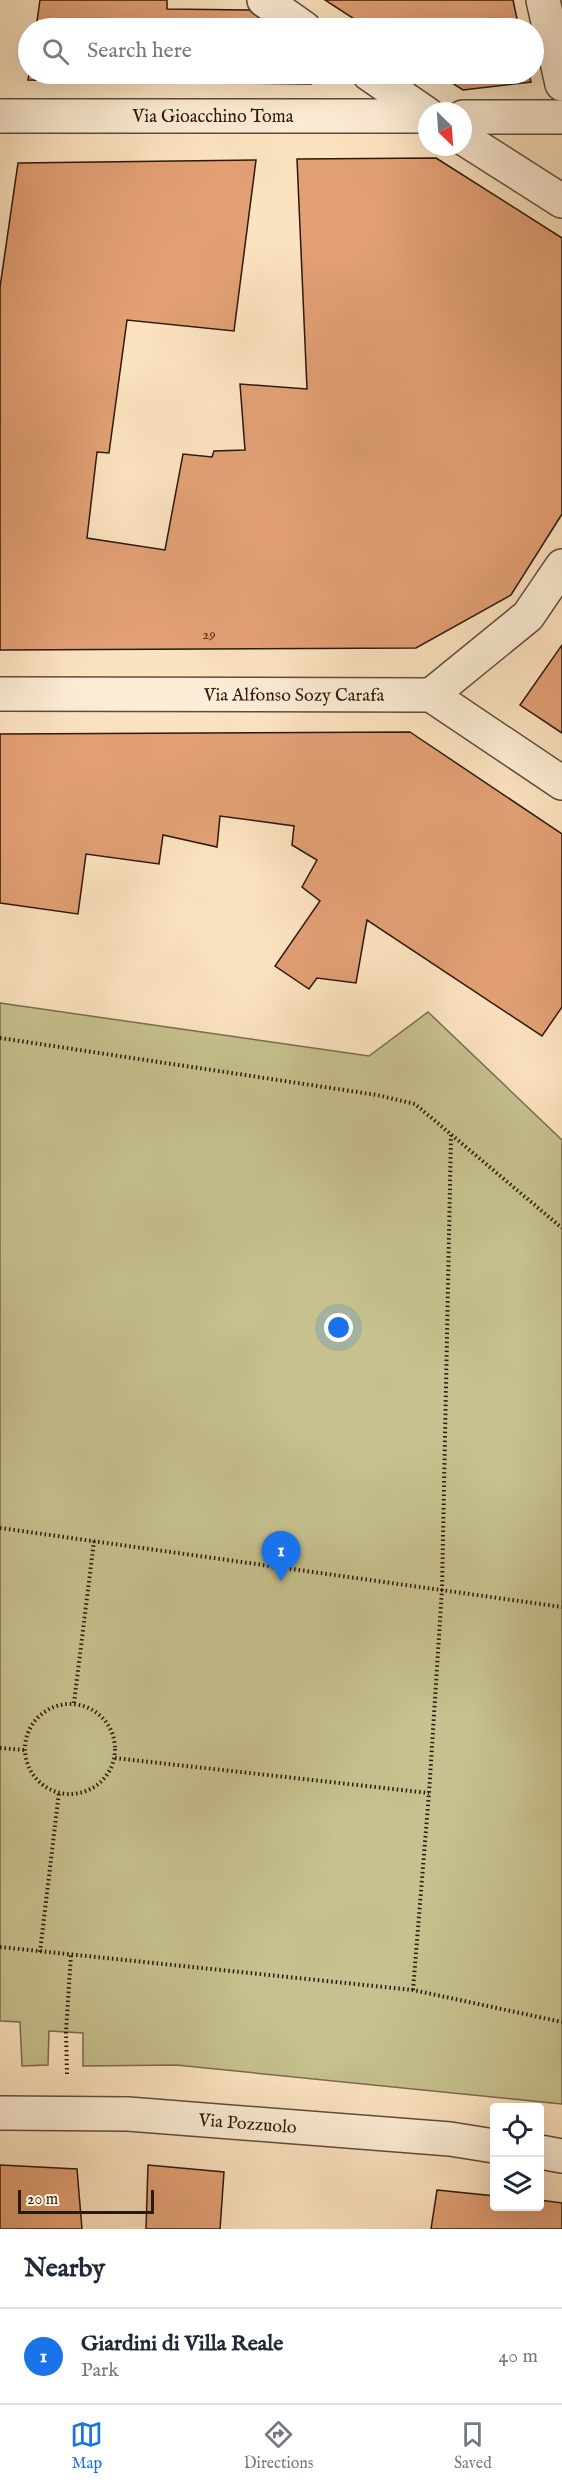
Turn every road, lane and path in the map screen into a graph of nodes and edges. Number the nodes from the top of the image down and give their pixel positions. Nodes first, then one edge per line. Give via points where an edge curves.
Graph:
1 (264, 0) edge
2 (543, 0) edge
3 (290, 18) edge
4 (383, 84) edge
5 (562, 84) edge
6 (418, 109) edge
7 (418, 115) edge
8 (0, 116) edge
9 (472, 117) edge
10 (562, 117) edge
11 (472, 144) edge
12 (562, 201) edge
13 (562, 566) edge
14 (0, 694) edge
15 (431, 695) junction
16 (562, 783) edge
17 (0, 1038) edge
18 (451, 1135) junction
19 (562, 1228) edge
20 (0, 1528) edge
21 (94, 1542) junction
22 (442, 1589) junction
23 (562, 1607) edge
24 (74, 1703) junction
25 (0, 1748) edge
26 (24, 1750) junction
27 (115, 1758) junction
28 (59, 1792) junction
29 (429, 1793) junction
30 (0, 1947) edge
31 (40, 1952) junction
32 (71, 1954) junction
33 (412, 1990) junction
34 (562, 2022) edge
35 (0, 2113) edge
36 (68, 2113) junction
37 (490, 2145) edge
38 (544, 2153) edge
39 (562, 2156) edge

1 - 3 street
2 - 5 street
4 - 6 street
7 - 8 street, Via Gioacchino Toma
9 - 10 street
11 - 12 street
13 - 15 street via 528,616
14 - 15 street, Via Alfonso Sozy Carafa
15 - 16 street
17 - 18 path via 377,1095 415,1104
18 - 19 path
18 - 22 path
20 - 21 path
21 - 22 path
21 - 24 path
22 - 23 path
22 - 29 path
24 - 26 path via 44,1711 33,1722
24 - 27 path via 102,1716 116,1744
25 - 26 path
26 - 28 path via 34,1778
27 - 28 path via 100,1783 80,1792
27 - 29 path
28 - 31 path
29 - 33 path
30 - 31 path
31 - 32 path
32 - 33 path
32 - 36 path via 66,2032
33 - 34 path
35 - 36 street, Via Pozzuolo
36 - 37 street, Via Pozzuolo via 354,2131
38 - 39 street

